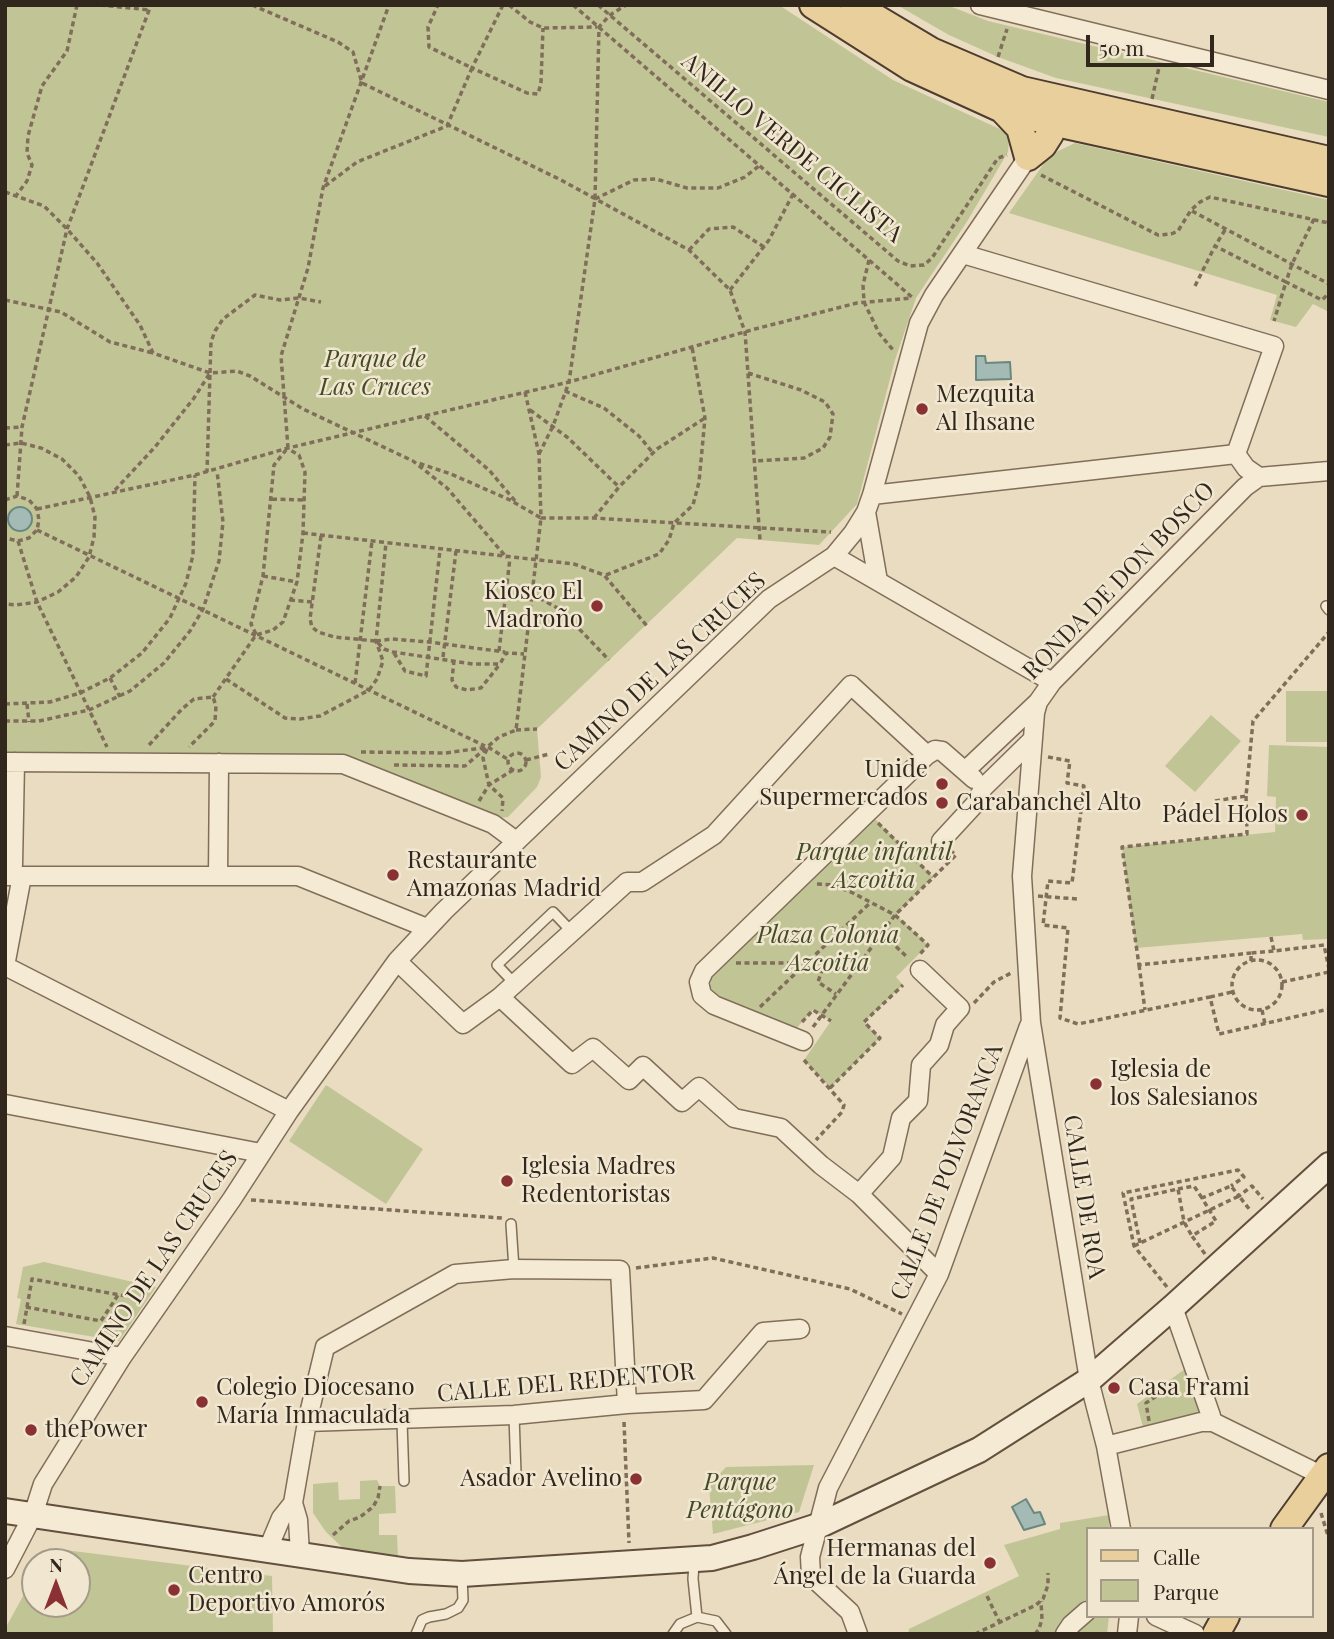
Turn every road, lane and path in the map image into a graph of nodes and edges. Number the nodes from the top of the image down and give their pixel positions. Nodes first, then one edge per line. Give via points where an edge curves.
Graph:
1 (76, 5) edge
2 (100, 5) edge
3 (252, 5) edge
4 (389, 5) edge
5 (438, 5) edge
6 (503, 5) edge
7 (509, 5) edge
8 (573, 5) edge
9 (598, 5) edge
10 (626, 5) edge
11 (813, 5) edge
12 (854, 5) edge
13 (981, 5) edge
14 (151, 8) edge
15 (610, 15) junction
16 (1008, 25) dead end
17 (599, 27) junction
18 (543, 28) junction
19 (998, 57) dead end
20 (1160, 61) dead end
21 (472, 68) junction
22 (362, 83) junction
23 (1022, 90) junction
24 (1329, 90) edge
25 (1152, 99) dead end
26 (1002, 109) junction
27 (1052, 122) junction
28 (447, 126) junction
29 (1329, 160) edge
30 (1025, 162) junction
31 (759, 166) junction
32 (1329, 183) edge
33 (323, 188) junction
34 (5, 192) edge
35 (793, 194) junction
36 (15, 197) junction
37 (595, 199) junction
38 (1191, 210) junction
39 (1314, 219) junction
40 (1329, 223) edge
41 (67, 229) junction
42 (1225, 230) junction
43 (1215, 246) junction
44 (764, 247) junction
45 (688, 250) junction
46 (963, 254) junction
47 (869, 260) junction
48 (1292, 264) junction
49 (1286, 282) junction
50 (1329, 284) edge
51 (1195, 286) dead end
52 (730, 290) junction
53 (1329, 293) edge
54 (299, 298) junction
55 (5, 300) edge
56 (321, 302) dead end
57 (864, 302) junction
58 (49, 309) junction
59 (1274, 321) dead end
60 (745, 332) junction
61 (692, 347) junction
62 (153, 353) junction
63 (897, 354) dead end
64 (210, 373) junction
65 (748, 373) junction
66 (569, 382) junction
67 (565, 391) junction
68 (525, 392) junction
69 (283, 398) junction
70 (528, 408) junction
71 (425, 416) junction
72 (705, 418) junction
73 (553, 426) junction
74 (22, 427) junction
75 (5, 428) edge
76 (355, 432) junction
77 (21, 443) junction
78 (5, 445) edge
79 (288, 449) junction
80 (653, 453) junction
81 (539, 454) junction
82 (1236, 454) junction
83 (413, 461) junction
84 (755, 461) junction
85 (216, 470) junction
86 (1329, 471) edge
87 (206, 472) junction
88 (195, 475) junction
89 (1259, 477) junction
90 (619, 486) junction
91 (5, 490) edge
92 (114, 492) junction
93 (18, 496) junction
94 (90, 496) junction
95 (6, 499) edge
96 (271, 499) junction
97 (304, 500) junction
98 (869, 503) junction
99 (517, 504) junction
100 (37, 509) junction
101 (541, 517) junction
102 (594, 518) junction
103 (674, 523) junction
104 (759, 528) junction
105 (37, 530) junction
106 (831, 532) dead end
107 (303, 533) junction
108 (321, 536) junction
109 (5, 538) edge
110 (760, 540) dead end
111 (18, 541) junction
112 (372, 541) junction
113 (386, 543) junction
114 (440, 550) junction
115 (456, 551) junction
116 (834, 556) junction
117 (89, 557) junction
118 (508, 558) junction
119 (536, 561) junction
120 (263, 576) junction
121 (605, 576) junction
122 (878, 581) junction
123 (297, 582) junction
124 (532, 594) junction
125 (180, 599) junction
126 (290, 600) junction
127 (37, 602) junction
128 (312, 602) junction
129 (5, 604) edge
130 (203, 609) junction
131 (647, 626) dead end
132 (1329, 632) edge
133 (256, 635) junction
134 (360, 640) junction
135 (376, 641) junction
136 (429, 642) junction
137 (444, 644) junction
138 (499, 651) junction
139 (393, 652) junction
140 (506, 653) junction
141 (524, 654) junction
142 (428, 655) junction
143 (443, 658) junction
144 (454, 660) junction
145 (609, 660) dead end
146 (500, 664) junction
147 (110, 678) junction
148 (226, 679) junction
149 (1052, 682) junction
150 (355, 683) junction
151 (369, 690) junction
152 (80, 693) junction
153 (120, 696) junction
154 (213, 696) junction
155 (1038, 702) junction
156 (5, 704) edge
157 (27, 704) junction
158 (89, 710) junction
159 (5, 721) edge
160 (29, 722) junction
161 (537, 729) dead end
162 (516, 730) junction
163 (1031, 741) junction
164 (488, 747) junction
165 (145, 750) dead end
166 (187, 750) dead end
167 (109, 751) dead end
168 (550, 754) dead end
169 (927, 755) junction
170 (1046, 757) dead end
171 (526, 761) junction
172 (10, 762) edge
173 (219, 763) junction
174 (383, 765) dead end
175 (513, 770) junction
176 (967, 770) junction
177 (489, 785) junction
178 (982, 788) junction
179 (1246, 796) junction
180 (1215, 800) dead end
181 (470, 814) junction
182 (875, 819) dead end
183 (501, 828) junction
184 (516, 841) junction
185 (941, 841) joint
186 (13, 872) edge
187 (218, 876) junction
188 (933, 877) junction
189 (808, 883) dead end
190 (1032, 896) dead end
191 (1046, 897) junction
192 (1077, 899) dead end
193 (871, 902) junction
194 (895, 915) junction
195 (427, 928) junction
196 (572, 932) junction
197 (882, 933) junction
198 (1271, 937) dead end
199 (1327, 945) edge
200 (1274, 951) junction
201 (1251, 953) junction
202 (397, 961) junction
203 (1251, 961) junction
204 (726, 963) dead end
205 (917, 963) junction
206 (1139, 965) junction
207 (805, 966) junction
208 (8, 968) edge
209 (1329, 970) edge
210 (1018, 971) dead end
211 (1282, 982) junction
212 (516, 985) junction
213 (903, 985) dead end
214 (1232, 992) junction
215 (836, 994) junction
216 (500, 997) junction
217 (1210, 997) junction
218 (1329, 1009) edge
219 (968, 1010) dead end
220 (1145, 1010) junction
221 (1262, 1010) junction
222 (753, 1013) dead end
223 (821, 1015) junction
224 (831, 1021) dead end
225 (1031, 1023) junction
226 (1265, 1024) junction
227 (801, 1033) junction
228 (804, 1060) dead end
229 (830, 1088) junction
230 (5, 1104) edge
231 (289, 1111) junction
232 (816, 1140) dead end
233 (261, 1153) junction
234 (1329, 1165) edge
235 (1231, 1186) junction
236 (1178, 1189) junction
237 (859, 1194) junction
238 (1239, 1196) junction
239 (1202, 1198) junction
240 (242, 1200) dead end
241 (1266, 1203) dead end
242 (1209, 1210) junction
243 (1254, 1214) dead end
244 (1184, 1222) junction
245 (510, 1224) joint
246 (1192, 1236) junction
247 (1140, 1243) junction
248 (1133, 1246) junction
249 (1206, 1256) dead end
250 (514, 1269) junction
251 (620, 1270) junction
252 (939, 1274) junction
253 (118, 1295) junction
254 (1171, 1297) junction
255 (150, 1300) dead end
256 (26, 1307) junction
257 (915, 1320) junction
258 (23, 1329) dead end
259 (800, 1329) dead end
260 (5, 1336) edge
261 (122, 1357) junction
262 (1195, 1370) junction
263 (1088, 1380) junction
264 (627, 1404) junction
265 (514, 1415) junction
266 (1211, 1416) dead end
267 (402, 1420) junction
268 (307, 1422) junction
269 (1150, 1430) dead end
270 (624, 1431) dead end
271 (1106, 1446) junction
272 (516, 1475) dead end
273 (1325, 1480) edge
274 (404, 1481) dead end
275 (380, 1486) dead end
276 (293, 1503) junction
277 (5, 1511) edge
278 (33, 1515) junction
279 (818, 1527) junction
280 (1121, 1527) edge
281 (1286, 1527) edge
282 (333, 1535) dead end
283 (1329, 1539) edge
284 (629, 1546) dead end
285 (268, 1549) junction
286 (300, 1554) junction
287 (694, 1559) junction
288 (5, 1569) edge
289 (1048, 1573) dead end
290 (462, 1574) junction
291 (987, 1596) dead end
292 (1041, 1601) junction
293 (1086, 1612) edge
294 (697, 1617) junction
295 (1160, 1618) edge
296 (1225, 1618) edge
297 (999, 1621) junction
298 (416, 1634) edge
299 (673, 1634) edge
300 (726, 1634) edge
301 (858, 1634) edge
302 (975, 1634) edge
303 (1035, 1634) edge
304 (1065, 1634) edge
305 (1195, 1634) edge
306 (1216, 1634) edge

1 - 36 path via 67,51 42,86 28,136 32,165
2 - 14 path
3 - 22 path via 353,52
4 - 22 path
5 - 21 path via 428,27 429,47
6 - 21 path
7 - 18 path
8 - 17 path
9 - 15 path, ANILLO VERDE CICLISTA
10 - 15 path
11 - 26 main road via 912,68
12 - 23 main road via 931,51
13 - 24 street
14 - 41 path
15 - 17 path
15 - 30 path, ANILLO VERDE CICLISTA via 858,228 909,266 924,265 932,258 998,158 1004,155
16 - 19 path
17 - 18 path
17 - 31 path
17 - 37 path
18 - 21 path via 538,94
20 - 25 path
21 - 28 path
22 - 28 path
22 - 33 path
23 - 27 main road via 1045,107
23 - 29 main road
26 - 27 main road
26 - 30 main road via 1020,128
27 - 30 main road via 1043,145
27 - 32 main road
28 - 33 path via 357,162
28 - 37 path
30 - 38 path via 1158,235 1178,231
30 - 46 street
31 - 35 path
31 - 37 path via 718,188 634,180
33 - 54 path
34 - 36 path
35 - 44 path
35 - 47 path
36 - 41 path via 44,206
37 - 45 path
37 - 66 path
38 - 39 path via 1210,197
38 - 42 path
39 - 40 path
39 - 48 path
41 - 58 path
41 - 62 path via 97,263 140,325
42 - 43 path
42 - 48 path
43 - 49 path
43 - 51 path
44 - 45 path via 733,227 709,229
44 - 52 path
45 - 52 path
46 - 82 street via 1274,346
46 - 98 street via 919,323
47 - 57 path
47 - 57 path via 913,298
48 - 49 path
48 - 50 path
49 - 53 path via 1322,300
49 - 59 path
52 - 60 path
54 - 56 path
54 - 64 path via 255,295 223,320 211,342
54 - 69 path via 281,356
55 - 58 path
57 - 60 path
57 - 63 path via 879,333
58 - 62 path via 110,342
58 - 74 path
60 - 61 path
60 - 65 path
61 - 66 path
61 - 72 path
62 - 64 path
64 - 69 path via 237,371
64 - 87 path
64 - 92 path via 155,447
65 - 84 path
65 - 84 path via 801,390 825,402 833,414 823,449 804,458
66 - 67 path
66 - 68 path
67 - 73 path
67 - 80 path via 604,408
68 - 70 path
68 - 71 path
69 - 76 path
69 - 79 path
70 - 73 path
70 - 81 path
71 - 76 path
71 - 99 path via 489,470
72 - 80 path
72 - 103 path via 693,505
73 - 81 path
73 - 90 path
74 - 75 path
74 - 77 path
76 - 79 path
76 - 83 path
77 - 78 path
77 - 93 path
77 - 94 path via 62,459
79 - 85 path
79 - 96 path via 274,465
79 - 97 path via 303,461
80 - 90 path
81 - 101 path
82 - 89 street
82 - 98 street
83 - 99 path
83 - 118 path via 447,488
84 - 104 path
85 - 87 path
85 - 130 path via 223,522 219,561
86 - 89 street
87 - 88 path
88 - 92 path
88 - 125 path via 193,555
89 - 149 street, RONDA DE DON BOSCO
90 - 102 path
91 - 95 path
92 - 94 path
93 - 95 path
93 - 100 path
94 - 100 path
94 - 117 path via 95,527
96 - 97 path
96 - 120 path
97 - 107 path
98 - 116 street, CAMINO DE LAS CRUCES
98 - 122 street
99 - 101 path
100 - 105 path
101 - 102 path
101 - 119 path
102 - 103 path
103 - 104 path
103 - 121 path via 659,554
104 - 106 path
104 - 110 path
105 - 111 path
105 - 117 path
107 - 108 path
107 - 123 path
108 - 112 path
108 - 128 path
109 - 111 path
111 - 127 path
112 - 113 path
112 - 134 path
113 - 114 path
113 - 135 path
114 - 115 path
114 - 136 path
115 - 118 path
115 - 137 path
116 - 122 street
116 - 184 street, CAMINO DE LAS CRUCES via 769,598
117 - 125 path
117 - 127 path via 76,577
118 - 119 path
118 - 138 path
119 - 121 path via 574,564
119 - 124 path
120 - 123 path
120 - 133 path via 251,624
121 - 131 path
122 - 149 street
123 - 126 path
124 - 141 path
124 - 145 path via 561,610
125 - 130 path
125 - 147 path via 142,653
126 - 128 path
126 - 133 path via 283,622
127 - 129 path
127 - 152 path
128 - 134 path via 310,619 318,632
130 - 133 path
130 - 153 path via 163,663
132 - 179 path via 1253,721
133 - 148 path
133 - 150 path
134 - 135 path
134 - 150 path
135 - 136 path
135 - 139 path
135 - 151 path via 383,661
136 - 137 path
136 - 142 path
137 - 138 path
137 - 143 path
138 - 140 path
139 - 142 path
139 - 142 path via 405,671 419,676 426,676
140 - 141 path
140 - 146 path
141 - 162 path
142 - 143 path
143 - 144 path
144 - 146 path
144 - 146 path via 452,680 456,687 467,690 481,688
147 - 152 path
147 - 153 path
148 - 151 path via 285,718 320,716
148 - 154 path
149 - 155 street, RONDA DE DON BOSCO
150 - 151 path
151 - 164 path
152 - 157 path
152 - 158 path
153 - 158 path
154 - 165 path via 194,699 181,709
154 - 166 path via 215,721
155 - 163 street, RONDA DE DON BOSCO
155 - 176 street
156 - 157 path
157 - 160 path
158 - 160 path
158 - 167 path
159 - 160 path
161 - 162 path
162 - 164 path
163 - 178 street
163 - 225 street, RONDA DE DON BOSCO via 1022,876
164 - 174 path via 465,766
164 - 177 path via 483,758
168 - 171 path
169 - 176 street via 942,751
169 - 196 street via 851,685 714,835 642,881 627,881
169 - 227 street via 704,971 699,982 702,995 714,1005
170 - 191 path via 1070,761 1067,783 1084,786 1072,883 1048,881
171 - 175 path via 521,770
171 - 175 path via 520,754 512,755 508,762
172 - 173 street
172 - 186 street
173 - 181 street via 343,764
173 - 187 street
175 - 177 path
176 - 178 street
177 - 181 path
177 - 183 path via 503,798
178 - 185 street via 976,803
179 - 180 path
179 - 206 path via 1247,834 1122,847
181 - 183 street
182 - 188 path
183 - 184 street
184 - 195 street, CAMINO DE LAS CRUCES
185 - 188 path via 956,855
186 - 187 street
186 - 208 street
187 - 195 street via 298,876
188 - 194 path
189 - 193 path via 833,885
190 - 191 path
191 - 192 path
191 - 220 path via 1043,925 1068,928 1060,1018 1078,1024
193 - 194 path
193 - 207 path
194 - 197 path
194 - 205 path via 928,945
195 - 202 street, CAMINO DE LAS CRUCES
196 - 212 street
196 - 212 lane via 553,912 497,965
197 - 205 path
197 - 215 path
198 - 200 path
199 - 200 path
199 - 209 path
200 - 201 path
201 - 203 path
201 - 206 path
202 - 216 street via 463,1024
202 - 231 street, CAMINO DE LAS CRUCES
203 - 211 path via 1268,962
203 - 214 path via 1237,969
204 - 207 path
205 - 237 street via 960,1008 945,1025 939,1045 921,1065 918,1101 901,1118 892,1157
206 - 220 path
207 - 215 path via 822,970 818,982
207 - 222 path
208 - 231 street
209 - 211 path
210 - 219 path via 994,982
211 - 221 path via 1279,998
212 - 216 street
213 - 229 path via 864,1022 880,1038
214 - 217 path
214 - 221 path via 1242,1006
215 - 223 path
216 - 237 street via 572,1065 593,1048 629,1080 643,1066 682,1102 699,1087 734,1118 781,1128
217 - 220 path
217 - 226 path via 1219,1034
218 - 226 path
221 - 226 path
223 - 224 path
223 - 227 path
223 - 227 path via 813,1010
225 - 252 street, CALLE DE POLVORANCA
225 - 263 street, CALLE DE ROA
228 - 229 path
229 - 232 path via 844,1105
230 - 233 street
231 - 233 street, CAMINO DE LAS CRUCES
233 - 261 street, CAMINO DE LAS CRUCES
234 - 254 main road
235 - 238 path
235 - 239 path
235 - 248 path via 1244,1177 1238,1170 1123,1193
236 - 239 path via 1194,1185
236 - 244 path
236 - 247 path via 1131,1199
237 - 252 street
238 - 241 path via 1252,1186
238 - 242 path
238 - 243 path
239 - 242 path
240 - 245 path via 503,1218
242 - 244 path
242 - 246 path via 1216,1221
244 - 246 path
244 - 247 path
245 - 250 lane
246 - 249 path
247 - 248 path
248 - 254 path
250 - 251 street
250 - 268 street via 455,1275 325,1347
251 - 257 path via 713,1258 850,1289
251 - 264 street
252 - 257 street, CALLE DE POLVORANCA
253 - 255 path
253 - 256 path via 101,1321
253 - 256 path via 32,1279
254 - 262 street
254 - 263 main road
256 - 258 path
257 - 279 street, CALLE DE POLVORANCA via 828,1488
259 - 264 street, CALLE DEL REDENTOR via 763,1332 704,1400
260 - 261 street
261 - 278 street, CAMINO DE LAS CRUCES via 43,1484
262 - 266 street
262 - 269 path via 1146,1404
263 - 271 street, CALLE DE ROA
263 - 279 main road via 979,1450
264 - 265 street, CALLE DEL REDENTOR
265 - 267 street, CALLE DEL REDENTOR
265 - 272 lane
267 - 268 street, CALLE DEL REDENTOR
267 - 274 lane
268 - 276 street
270 - 284 path
271 - 273 street via 1213,1422
271 - 280 street, CALLE DE ROA
273 - 281 main road
273 - 283 path
275 - 282 path via 373,1507
276 - 285 street
276 - 286 street
277 - 278 main road
278 - 285 main road
278 - 288 street, CAMINO DE LAS CRUCES
279 - 287 main road via 712,1558
279 - 301 street, CALLE DE POLVORANCA via 810,1558 811,1576 850,1612
285 - 286 main road
286 - 290 main road via 409,1571
287 - 290 main road
287 - 294 lane
289 - 292 path
290 - 298 lane via 463,1600 458,1608 422,1620
291 - 297 path
292 - 297 path
292 - 303 path via 1042,1619
293 - 304 street
294 - 299 lane via 680,1624
294 - 300 lane via 716,1621
295 - 305 street
296 - 306 main road
297 - 302 path

